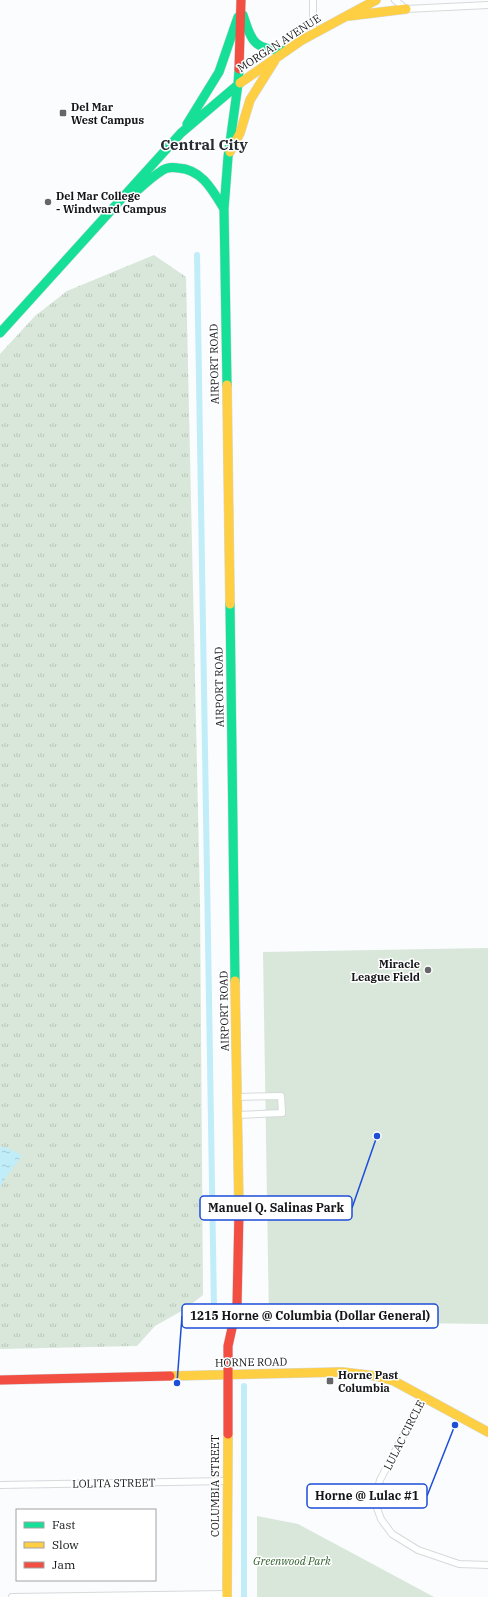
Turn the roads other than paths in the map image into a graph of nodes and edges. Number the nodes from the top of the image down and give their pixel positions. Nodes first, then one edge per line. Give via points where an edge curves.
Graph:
1 (313, 0) edge
2 (376, 0) edge
3 (396, 0) edge
4 (241, 4) edge
5 (488, 5) edge
6 (406, 9) junction
7 (344, 17) junction
8 (313, 32) junction
9 (286, 51) junction
10 (276, 58) junction
11 (238, 84) junction
12 (181, 132) junction
13 (228, 157) junction
14 (224, 209) junction
15 (109, 212) junction
16 (0, 333) edge
17 (237, 1097) junction
18 (237, 1115) junction
19 (227, 1374) junction
20 (0, 1380) edge
21 (424, 1396) junction
22 (488, 1432) edge
23 (227, 1481) junction
24 (0, 1485) edge
25 (488, 1565) edge
26 (227, 1595) edge
27 (12, 1597) edge

1 - 8 street
2 - 7 street, MORGAN AVENUE
3 - 6 street
4 - 9 street via 252,41 265,50
4 - 11 street, AIRPORT ROAD
4 - 12 street via 219,72
5 - 6 street
6 - 7 street
7 - 8 street, MORGAN AVENUE
8 - 9 street, MORGAN AVENUE
9 - 10 street, MORGAN AVENUE
10 - 11 street, MORGAN AVENUE
10 - 13 street via 250,100 240,133
11 - 12 street, MORGAN AVENUE
11 - 13 street, AIRPORT ROAD
12 - 15 street
13 - 14 street, AIRPORT ROAD
14 - 15 street via 207,181 199,173 175,167 162,170
14 - 17 street, AIRPORT ROAD
15 - 16 street
17 - 18 street, AIRPORT ROAD
17 - 18 street via 281,1096 282,1113
18 - 19 street, AIRPORT ROAD via 239,1282 238,1306 228,1346
19 - 20 street, HORNE ROAD
19 - 21 street, HORNE ROAD via 360,1373 394,1381
19 - 23 street, COLUMBIA STREET
21 - 22 street, HORNE ROAD
21 - 25 street, LULAC CIRCLE via 380,1480 378,1508 381,1519 392,1534 418,1550 459,1564
23 - 24 street, LOLITA STREET
23 - 26 street, COLUMBIA STREET
26 - 27 street

